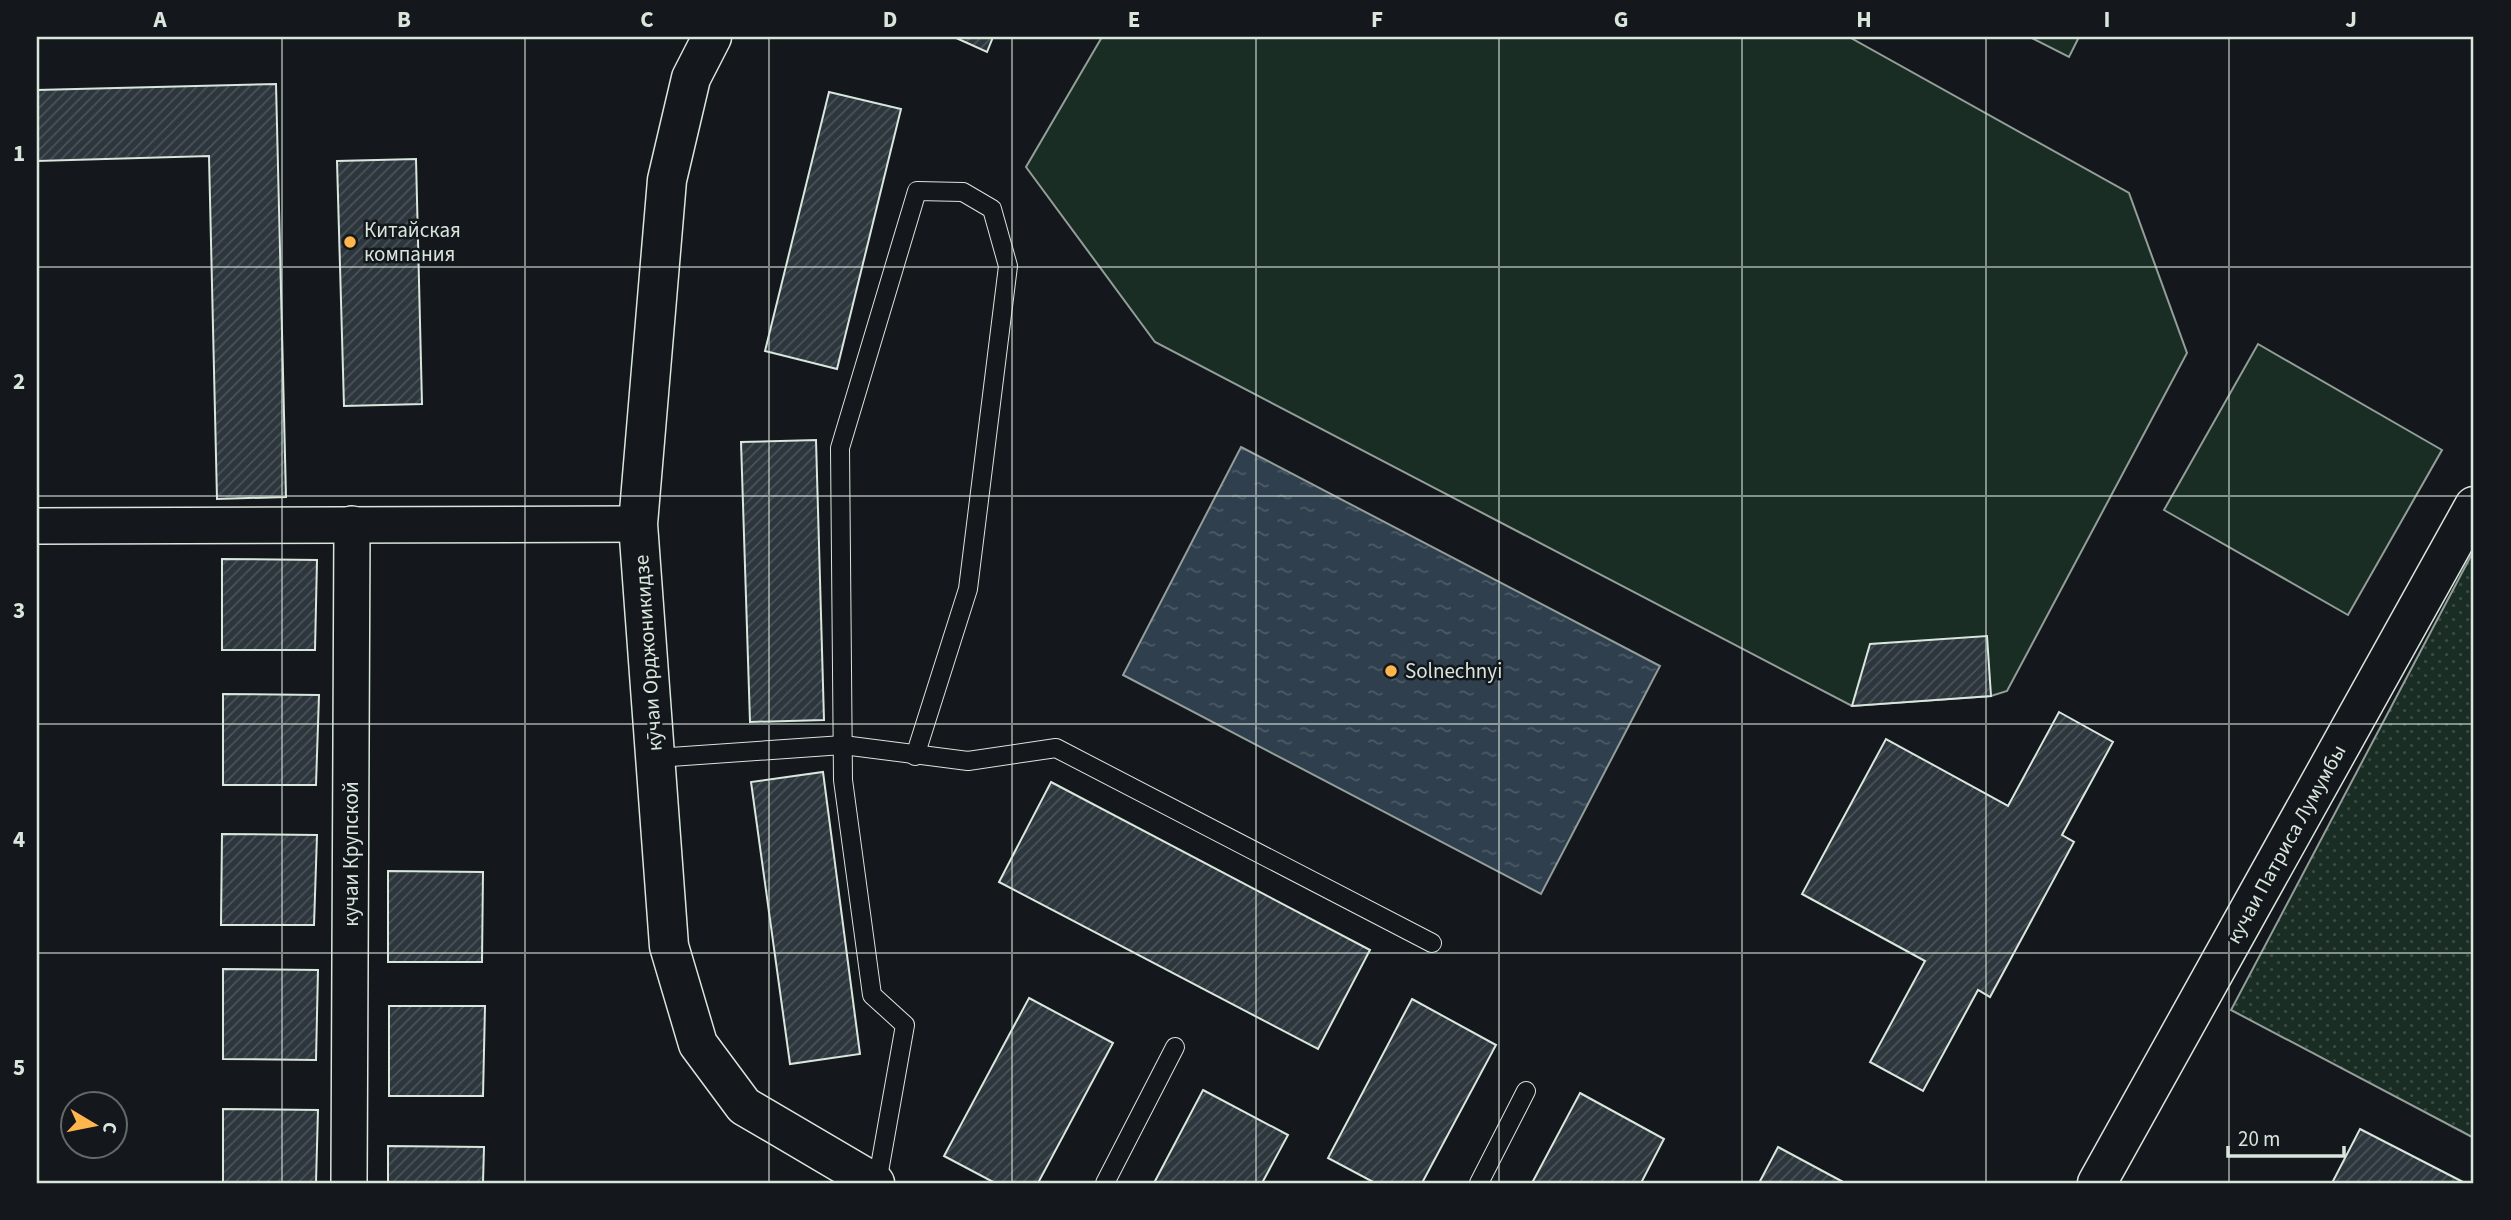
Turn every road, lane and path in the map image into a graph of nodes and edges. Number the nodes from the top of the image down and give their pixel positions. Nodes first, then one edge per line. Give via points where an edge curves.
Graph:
1 (712, 37) edge
2 (2474, 506) edge
3 (352, 524) junction
4 (638, 524) junction
5 (37, 526) edge
6 (842, 745) junction
7 (915, 756) junction
8 (656, 758) junction
9 (1432, 943) dead end
10 (1175, 1047) dead end
11 (1525, 1091) dead end
12 (349, 1183) edge
13 (876, 1183) edge
14 (1105, 1183) edge
15 (1479, 1183) edge
16 (2097, 1183) edge

1 - 4 street, кӯчаи Орджоникидзе via 691,78 667,180
2 - 16 street, кучаи Патриса Лумумбы
3 - 4 street
3 - 5 street
3 - 12 street, кучаи Крупской
4 - 8 street, кӯчаи Орджоникидзе
6 - 7 lane
6 - 7 lane via 840,448 917,191 963,192 992,209 1008,266 968,589
6 - 8 lane
6 - 13 lane via 872,995 905,1025
7 - 9 lane via 968,761 1056,748
8 - 13 street, кӯчаи Орджоникидзе via 669,946 698,1044 744,1106
10 - 14 lane
11 - 15 lane

